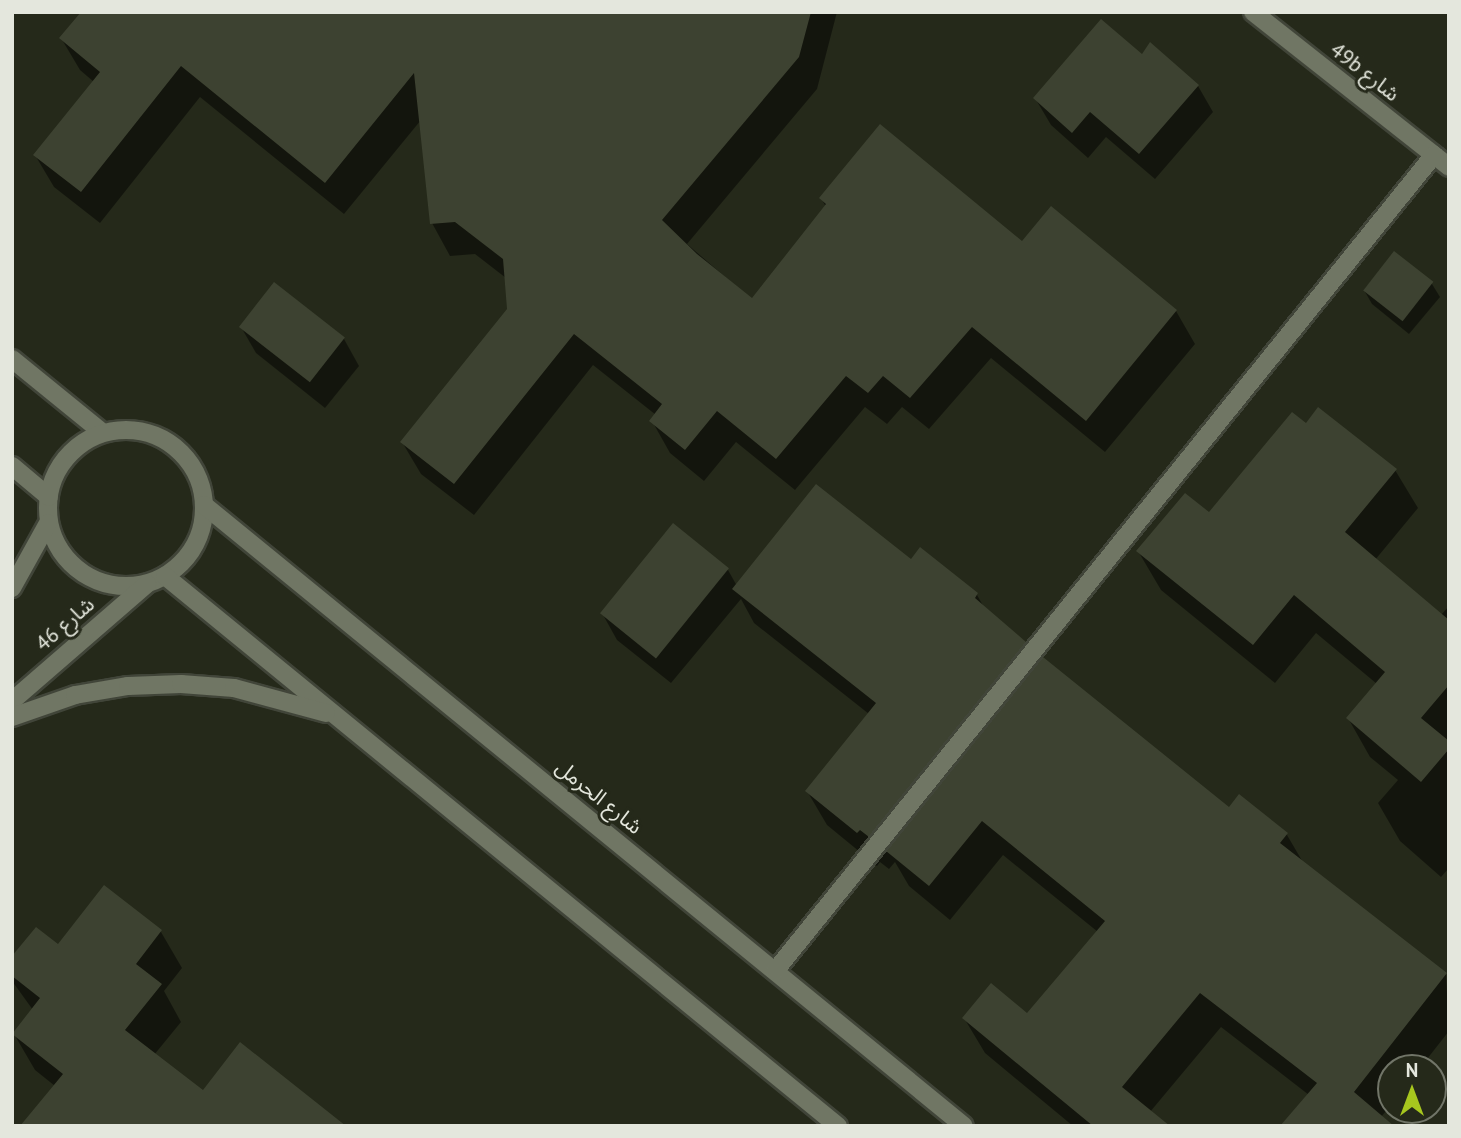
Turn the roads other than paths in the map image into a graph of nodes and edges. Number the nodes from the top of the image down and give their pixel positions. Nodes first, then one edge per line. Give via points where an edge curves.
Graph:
1 (1253, 12) edge
2 (1433, 155) junction
3 (1449, 167) edge
4 (12, 359) edge
5 (103, 433) junction
6 (12, 466) edge
7 (49, 496) junction
8 (204, 505) junction
9 (48, 523) junction
10 (157, 580) junction
11 (12, 588) edge
12 (12, 701) edge
13 (12, 717) edge
14 (337, 717) junction
15 (775, 971) junction
16 (838, 1126) edge
17 (964, 1126) edge

1 - 2 street, 49b شارع
2 - 3 street, 49b شارع
2 - 15 street
4 - 5 street
5 - 7 street via 66,457
5 - 8 street via 143,432 180,450 201,485
6 - 7 street
7 - 9 street
8 - 10 street via 204,522 190,553
8 - 15 street, شارع الحرمل
9 - 10 street via 63,554 93,579 112,585
9 - 11 street
10 - 12 street, شارع 46
10 - 14 street
13 - 14 street via 75,695 181,684 247,690
14 - 16 street
15 - 17 street, شارع الحرمل

